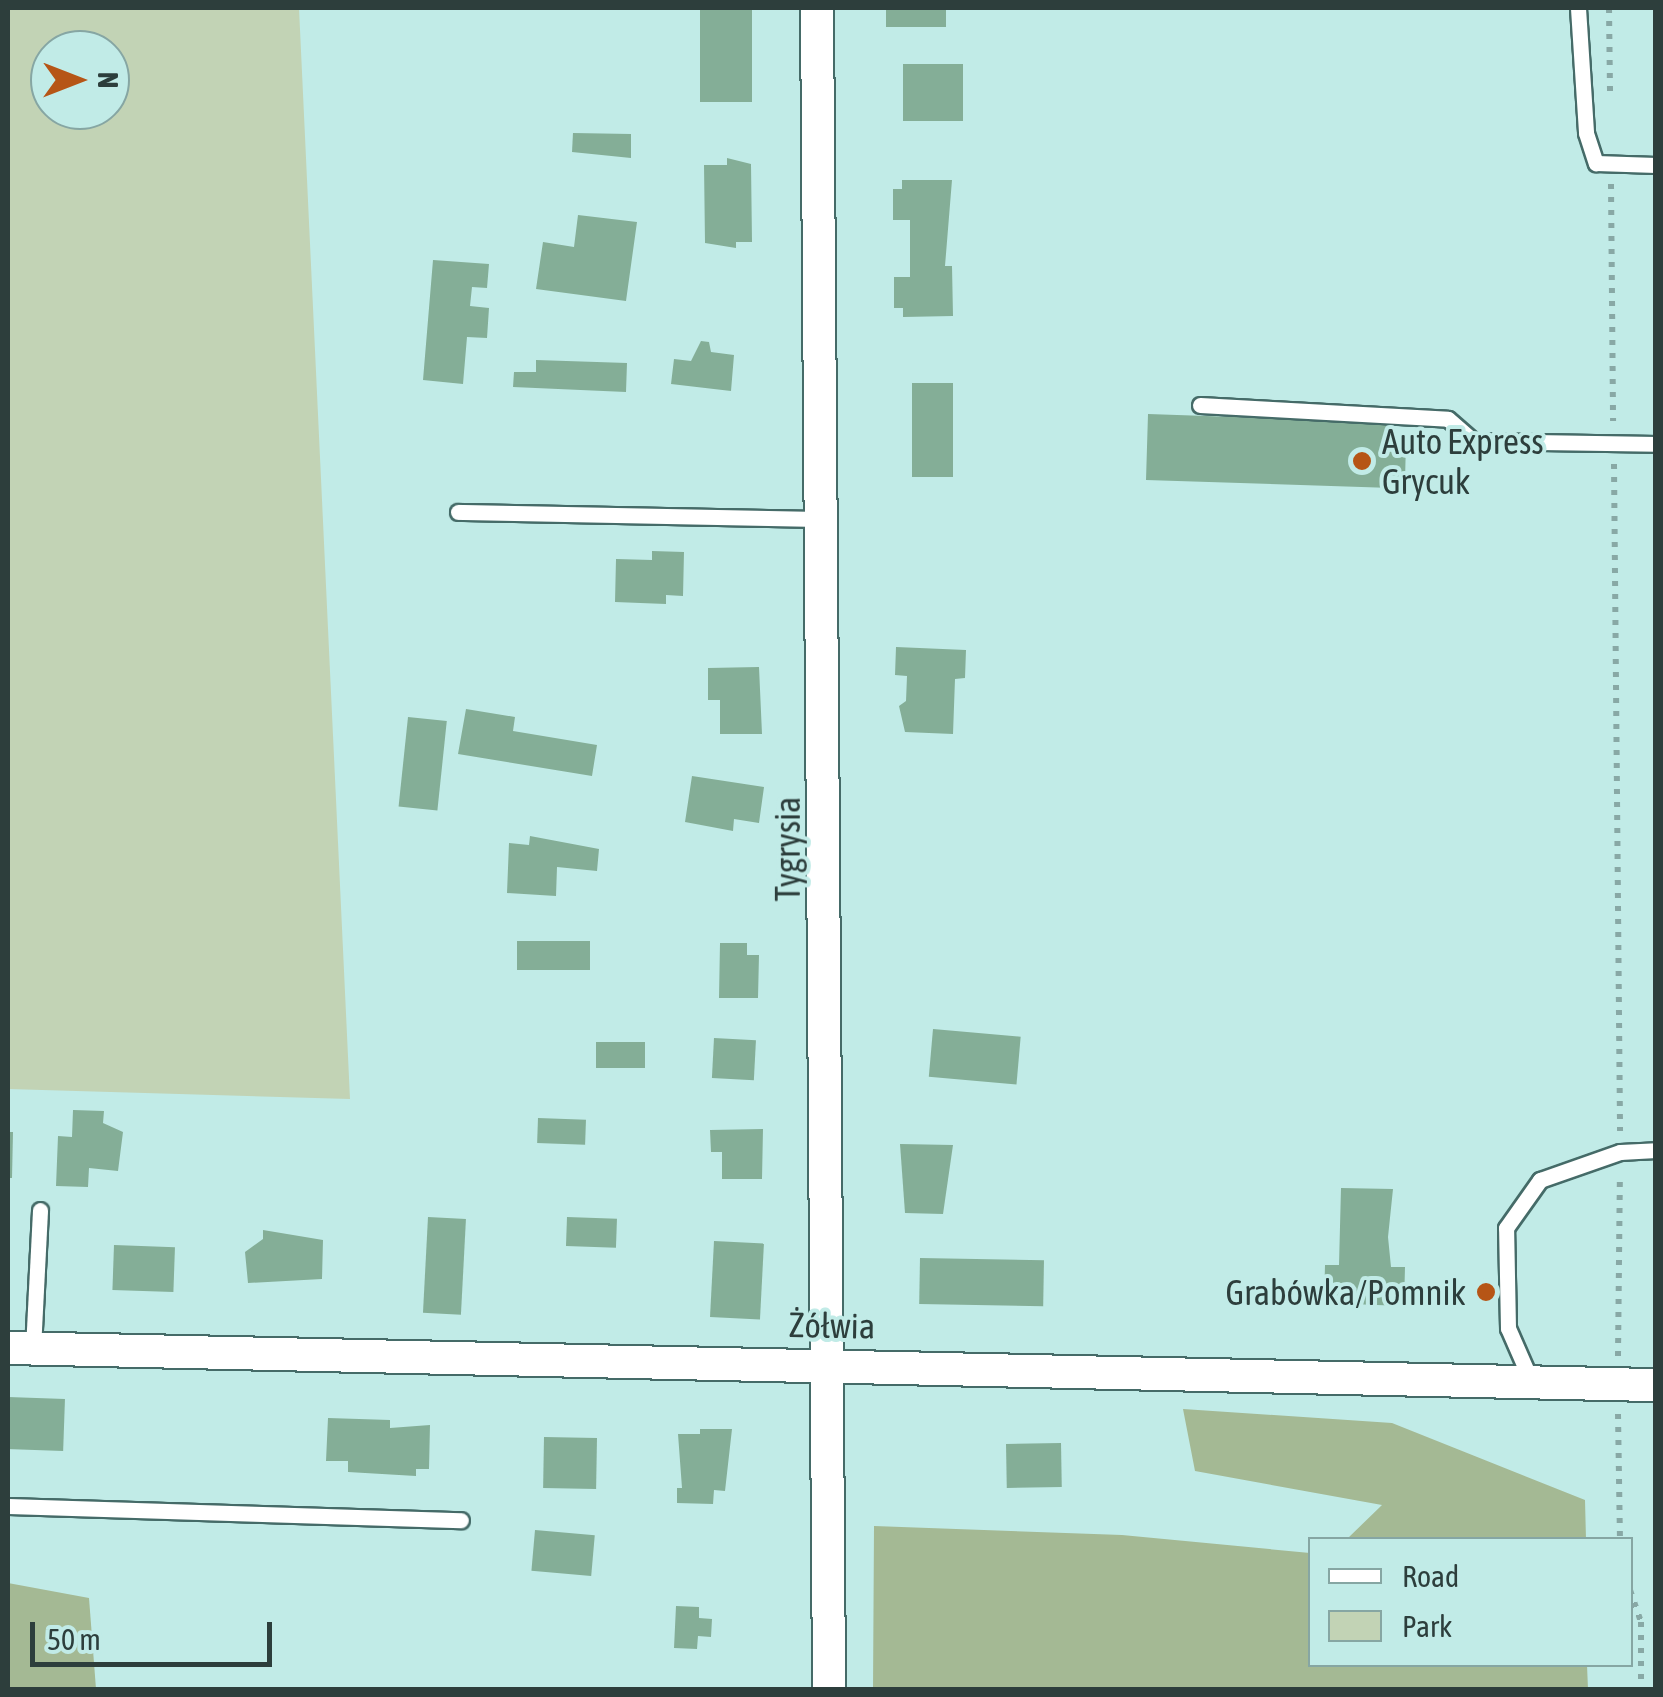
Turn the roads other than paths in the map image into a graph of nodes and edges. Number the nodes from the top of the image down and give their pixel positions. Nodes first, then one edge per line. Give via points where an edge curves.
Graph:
1 (817, 8) edge
2 (1578, 8) edge
3 (1656, 166) edge
4 (1200, 405) dead end
5 (1656, 444) edge
6 (458, 512) dead end
7 (824, 519) junction
8 (1656, 1150) edge
9 (40, 1210) dead end
10 (20, 1349) edge
11 (831, 1365) junction
12 (1532, 1383) junction
13 (1656, 1385) edge
14 (8, 1506) edge
15 (461, 1520) dead end
16 (829, 1690) edge

1 - 7 street, Tygrysia
2 - 3 lane via 1586,133 1596,163
4 - 5 lane via 1448,419 1472,442
6 - 7 lane
7 - 11 street, Tygrysia
8 - 12 lane via 1620,1152 1540,1180 1506,1228 1508,1328
9 - 10 lane
10 - 11 street, Żółwia
11 - 12 street, Żółwia
11 - 16 street, Tygrysia
12 - 13 street, Żółwia
14 - 15 lane

